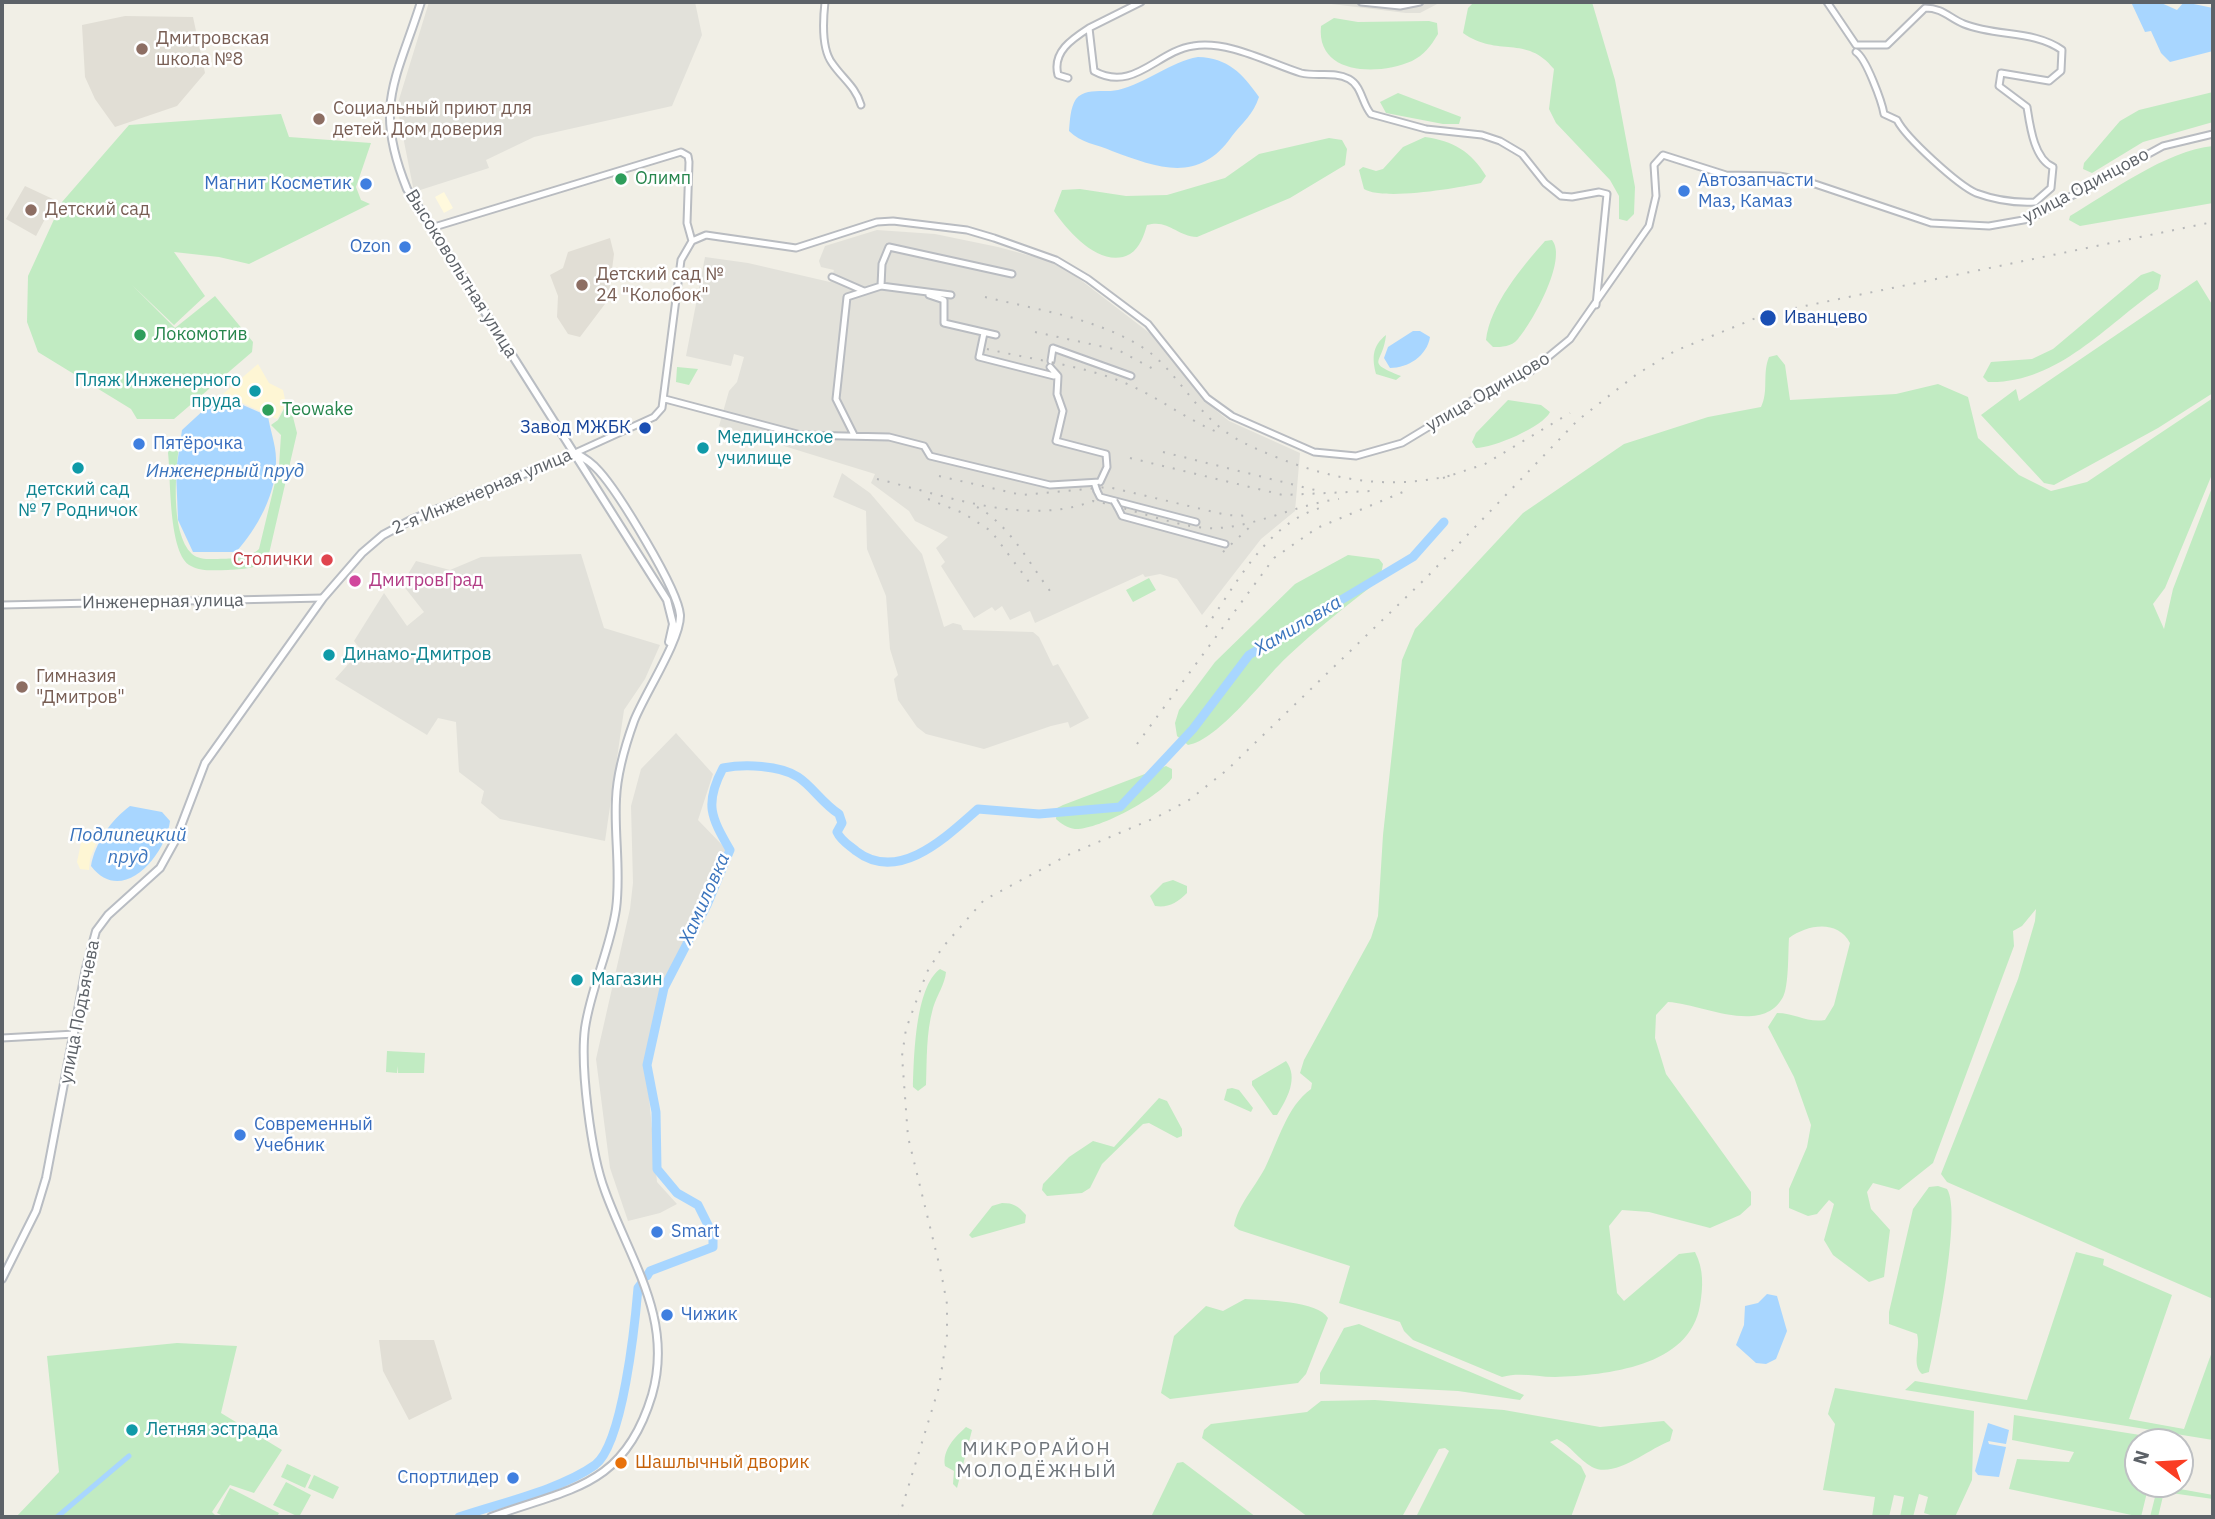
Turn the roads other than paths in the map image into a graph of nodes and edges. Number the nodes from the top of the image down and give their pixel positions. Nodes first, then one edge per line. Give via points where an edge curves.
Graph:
1 (421, 2) edge
2 (825, 2) edge
3 (1141, 2) edge
4 (1361, 2) edge
5 (1420, 2) edge
6 (1827, 2) edge
7 (1089, 28) junction
8 (1856, 52) dead end
9 (1068, 78) dead end
10 (861, 105) dead end
11 (2213, 134) edge
12 (431, 228) junction
13 (692, 241) junction
14 (1013, 274) dead end
15 (832, 277) dead end
16 (881, 286) junction
17 (865, 291) junction
18 (916, 291) junction
19 (951, 295) dead end
20 (1596, 305) junction
21 (984, 332) junction
22 (996, 335) dead end
23 (1058, 376) junction
24 (1131, 376) dead end
25 (665, 399) junction
26 (854, 435) junction
27 (575, 453) junction
28 (1095, 486) junction
29 (1114, 501) junction
30 (1196, 522) dead end
31 (1225, 544) dead end
32 (323, 598) junction
33 (2, 605) edge
34 (667, 651) junction
35 (76, 1034) junction
36 (2, 1038) edge
37 (2, 1279) edge
38 (491, 1517) edge

1 - 12 main road, Высоковольтная улица via 388,102 388,126 407,189
2 - 10 street via 824,34 830,62
3 - 7 street
4 - 5 street via 1401,6
6 - 8 street via 1856,45 1887,45 1925,8 1935,8 1966,25 2008,36 2038,37 2062,50 2061,71 2049,81 2001,73 1999,77 1999,86 2027,107 2032,138 2053,167 2051,188 2035,202 1975,192 1904,134 1897,120 1884,114 1863,56
7 - 9 street via 1059,55 1058,75
7 - 20 street via 1091,66 1100,75 1132,75 1182,49 1220,47 1300,72 1348,78 1371,114 1386,120 1500,141 1528,159 1556,194 1607,194
11 - 20 street, улица Одинцово via 2163,146 2029,219 1989,226 1931,223 1806,181 1706,171 1663,155 1654,165 1656,196 1649,226
12 - 13 street via 684,153 689,162 687,223
12 - 27 main road, Высоковольтная улица
13 - 20 street, улица Одинцово via 715,235 796,248 893,221 994,238 1056,260 1088,279 1148,324 1207,398 1232,416 1292,444 1341,456 1374,453 1402,443 1531,371 1570,339
13 - 25 street via 679,272
14 - 16 street via 889,247
15 - 17 street
16 - 17 street
16 - 18 street
17 - 26 street via 847,297 838,371 836,399
18 - 19 street
18 - 21 street via 944,300 944,323
21 - 22 street
21 - 23 street via 979,357
23 - 24 street via 1051,364 1053,348
23 - 28 street via 1057,394 1063,411 1056,441 1106,454 1107,467
25 - 26 street via 801,435
25 - 27 street, 2-я Инженерная улица via 660,412
26 - 28 street via 925,446 930,456 1050,485
27 - 32 main road, 2-я Инженерная улица via 383,535
27 - 34 main road, Высоковольтная улица via 667,600 673,624
27 - 34 main road, Высоковольтная улица via 587,459 619,499 673,592 680,620
28 - 29 street via 1100,497
29 - 30 street
29 - 31 street, bridge via 1122,516
32 - 33 street, Инженерная улица
32 - 35 main road, улица Подъячева via 205,763 160,868 96,931
34 - 38 main road via 635,719 618,778 616,905 584,1043 598,1167 653,1309 659,1343 656,1377 636,1434 602,1475
35 - 36 street
35 - 37 main road, улица Подъячева via 47,1178

